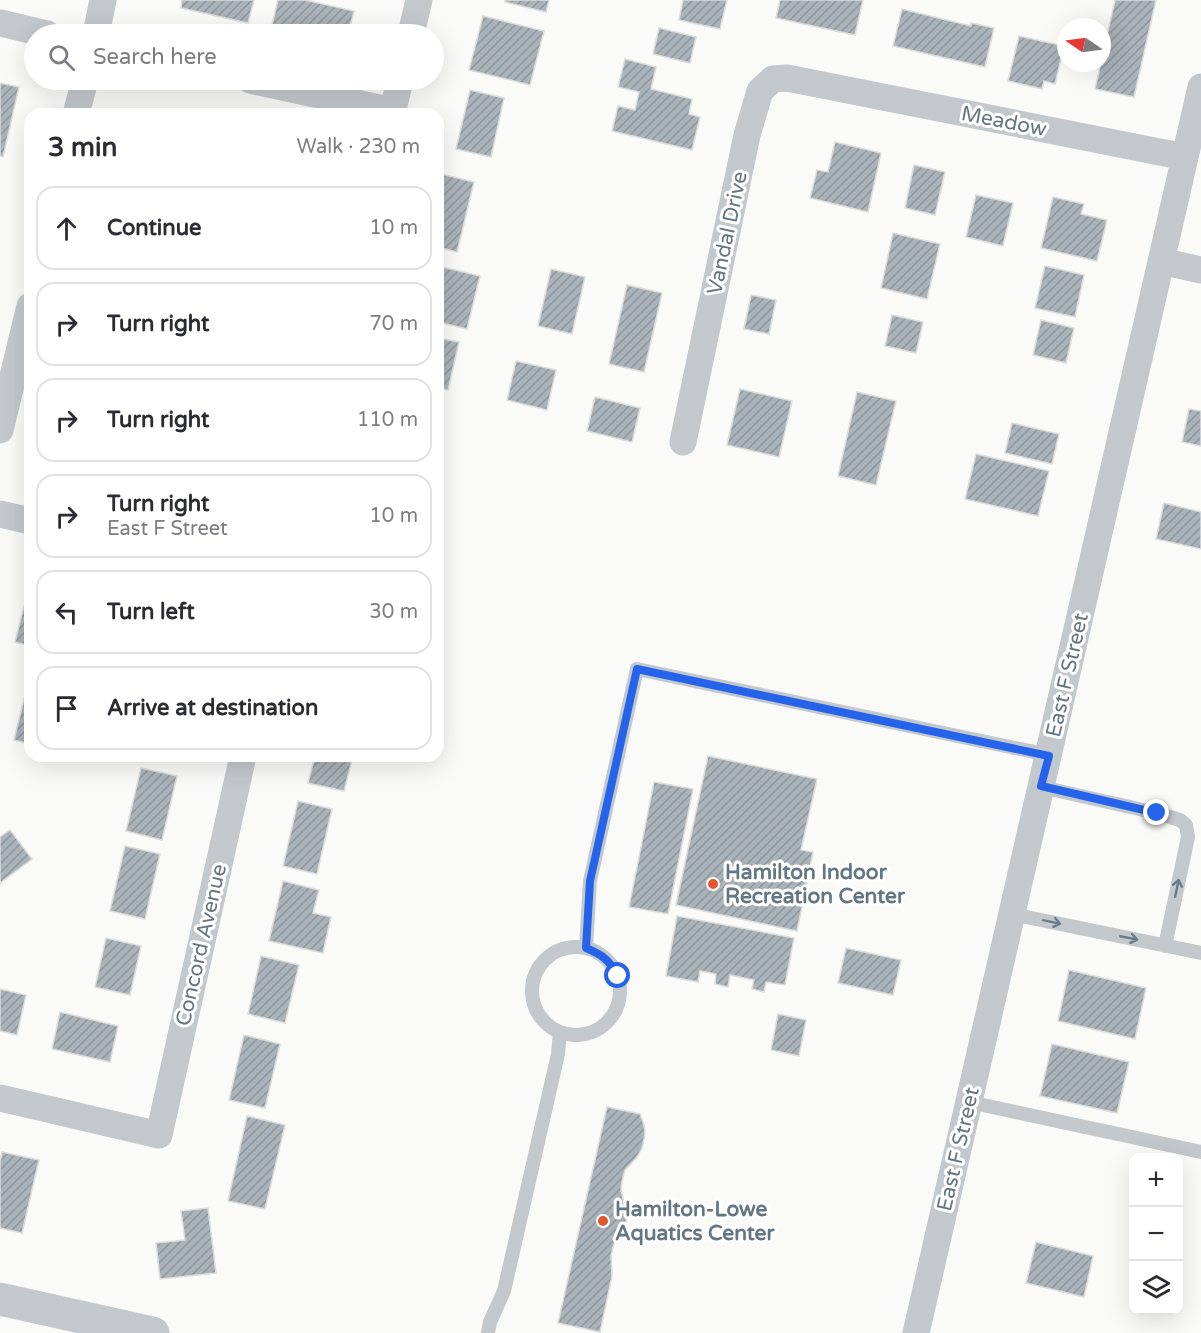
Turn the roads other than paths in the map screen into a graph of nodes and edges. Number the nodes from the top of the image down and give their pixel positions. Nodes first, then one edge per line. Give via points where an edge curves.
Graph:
1 (103, 0) edge
2 (419, 0) edge
3 (0, 24) edge
4 (98, 24) edge
5 (413, 24) edge
6 (24, 29) edge
7 (822, 85) joint
8 (1201, 87) edge
9 (82, 90) edge
10 (295, 90) edge
11 (398, 90) edge
12 (78, 108) edge
13 (375, 108) edge
14 (394, 108) edge
15 (1185, 157) junction
16 (1161, 261) junction
17 (1201, 270) edge
18 (24, 331) edge
19 (0, 430) edge
20 (683, 442) dead end
21 (0, 514) edge
22 (24, 520) edge
23 (1049, 756) junction
24 (242, 762) edge
25 (1041, 786) junction
26 (1012, 914) junction
27 (1166, 946) junction
28 (586, 948) junction
29 (1201, 953) edge
30 (560, 1032) junction
31 (0, 1098) edge
32 (969, 1102) junction
33 (1201, 1152) edge
34 (0, 1299) edge
35 (153, 1333) edge
36 (488, 1333) edge
37 (916, 1333) edge

1 - 4 street
2 - 5 street
3 - 6 street
7 - 15 street, Meadow
7 - 20 street, Vandal Drive via 773,79 760,91 747,135
8 - 15 street, East F Street
9 - 12 street
10 - 13 street
11 - 14 street
15 - 16 street, East F Street
16 - 17 street
16 - 23 street, East F Street
18 - 19 street
21 - 22 street
23 - 25 street, East F Street
23 - 28 lane via 637,669 590,881
24 - 31 street, Concord Avenue via 159,1135
25 - 26 street, East F Street
27 -> 25 lane via 1188,837 1186,825 1157,813
26 -> 27 lane
26 - 32 street, East F Street
27 - 29 lane
28 - 30 lane via 558,951 537,971 533,999 538,1013
28 - 30 lane via 611,963 618,976 618,1004 601,1028 588,1034
30 - 36 lane via 504,1291
32 - 33 lane
32 - 37 street, East F Street
34 - 35 street

